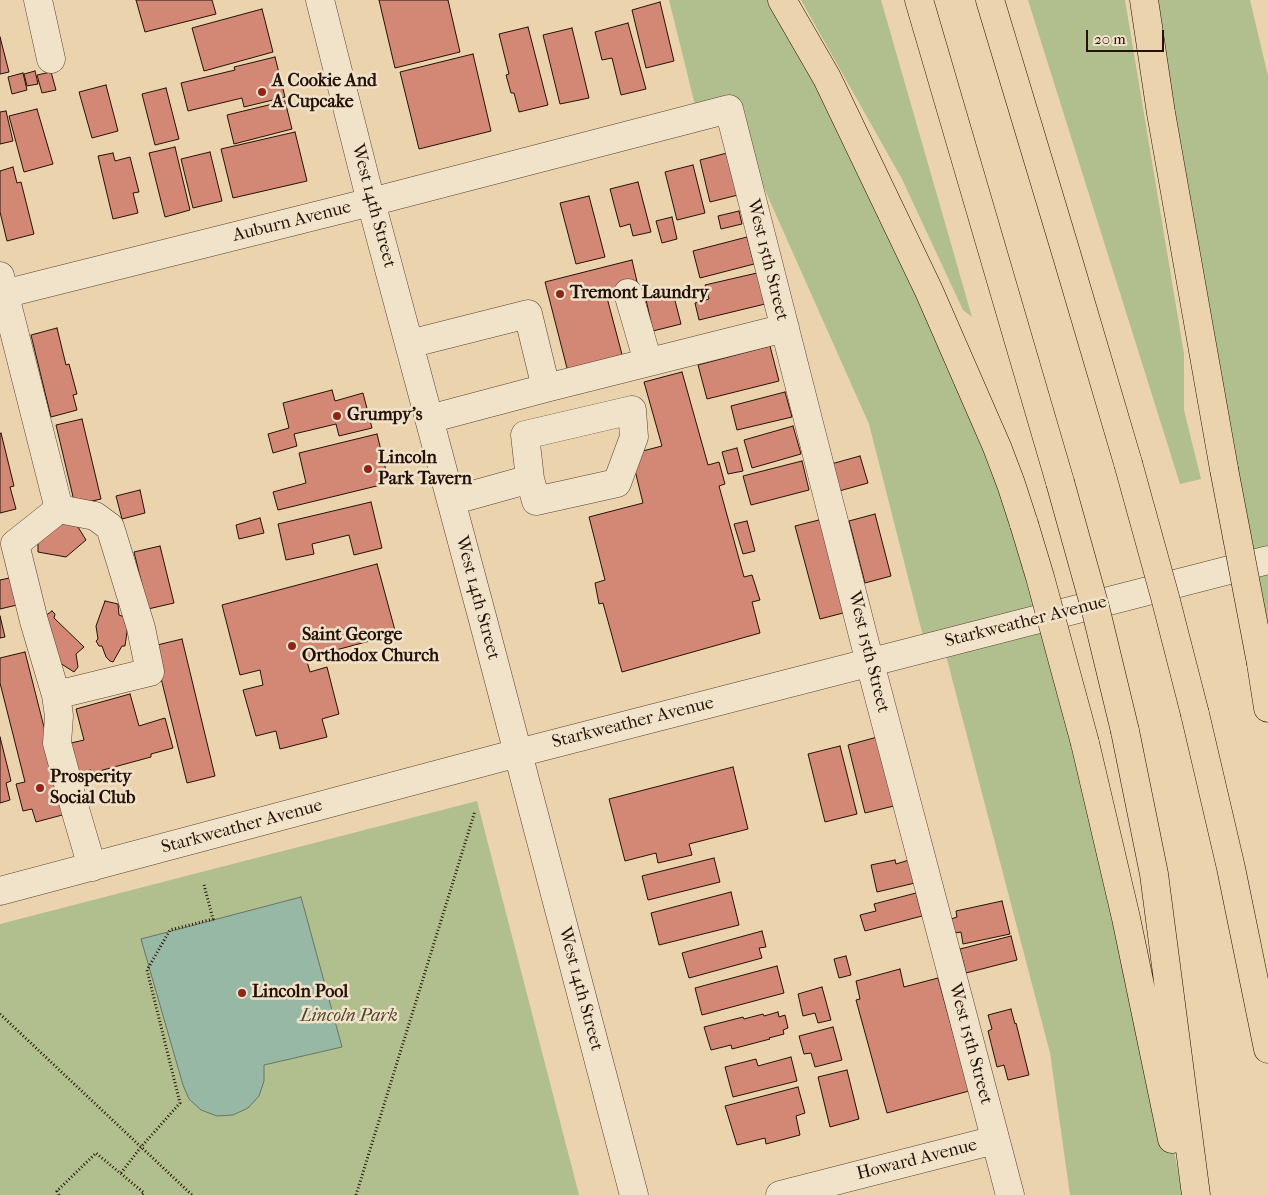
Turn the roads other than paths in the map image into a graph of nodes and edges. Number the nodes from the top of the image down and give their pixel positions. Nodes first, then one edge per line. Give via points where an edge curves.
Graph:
1 (38, 0) edge
2 (320, 0) edge
3 (782, 0) edge
4 (919, 0) edge
5 (990, 0) edge
6 (1144, 0) edge
7 (51, 58) dead end
8 (729, 109) joint
9 (371, 202) junction
10 (2, 288) edge
11 (628, 293) dead end
12 (785, 328) junction
13 (409, 344) junction
14 (648, 362) junction
15 (546, 388) junction
16 (429, 419) junction
17 (533, 490) junction
18 (451, 501) junction
19 (59, 509) junction
20 (1268, 560) edge
21 (870, 663) junction
22 (56, 695) junction
23 (1268, 708) edge
24 (518, 753) junction
25 (92, 867) junction
26 (0, 891) edge
27 (1268, 1049) edge
28 (995, 1140) junction
29 (634, 1195) edge
30 (780, 1195) edge
31 (1010, 1195) edge
32 (1183, 1195) edge
33 (1196, 1195) edge

1 - 7 street
2 - 9 street, West 14th Street
3 - 32 highway, bridge via 827,78 929,291 1011,484 1085,743 1126,918
4 - 33 highway, bridge via 1060,482 1125,731 1154,874
5 - 27 highway, bridge via 1165,596 1231,868
6 - 23 highway, bridge via 1161,113
8 - 9 street, Auburn Avenue
8 - 12 street, West 15th Street
9 - 10 street, Auburn Avenue
9 - 13 street, West 14th Street
10 - 19 street
11 - 14 street
12 - 14 street
12 - 21 street, West 15th Street
13 - 15 street via 528,314
13 - 16 street, West 14th Street
14 - 15 street
15 - 16 street
16 - 18 street, West 14th Street
17 - 17 street via 525,436 632,410 634,437 617,483
17 - 18 street
18 - 24 street, West 14th Street
19 - 22 street via 16,544
19 - 22 street via 95,516 110,527 141,628 150,672
20 - 21 street, Starkweather Avenue
21 - 24 street, Starkweather Avenue
21 - 28 street, West 15th Street
22 - 25 street via 59,716 57,743
24 - 25 street, Starkweather Avenue
24 - 29 street, West 14th Street
25 - 26 street, Starkweather Avenue
28 - 30 street, Howard Avenue
28 - 31 street, West 15th Street

